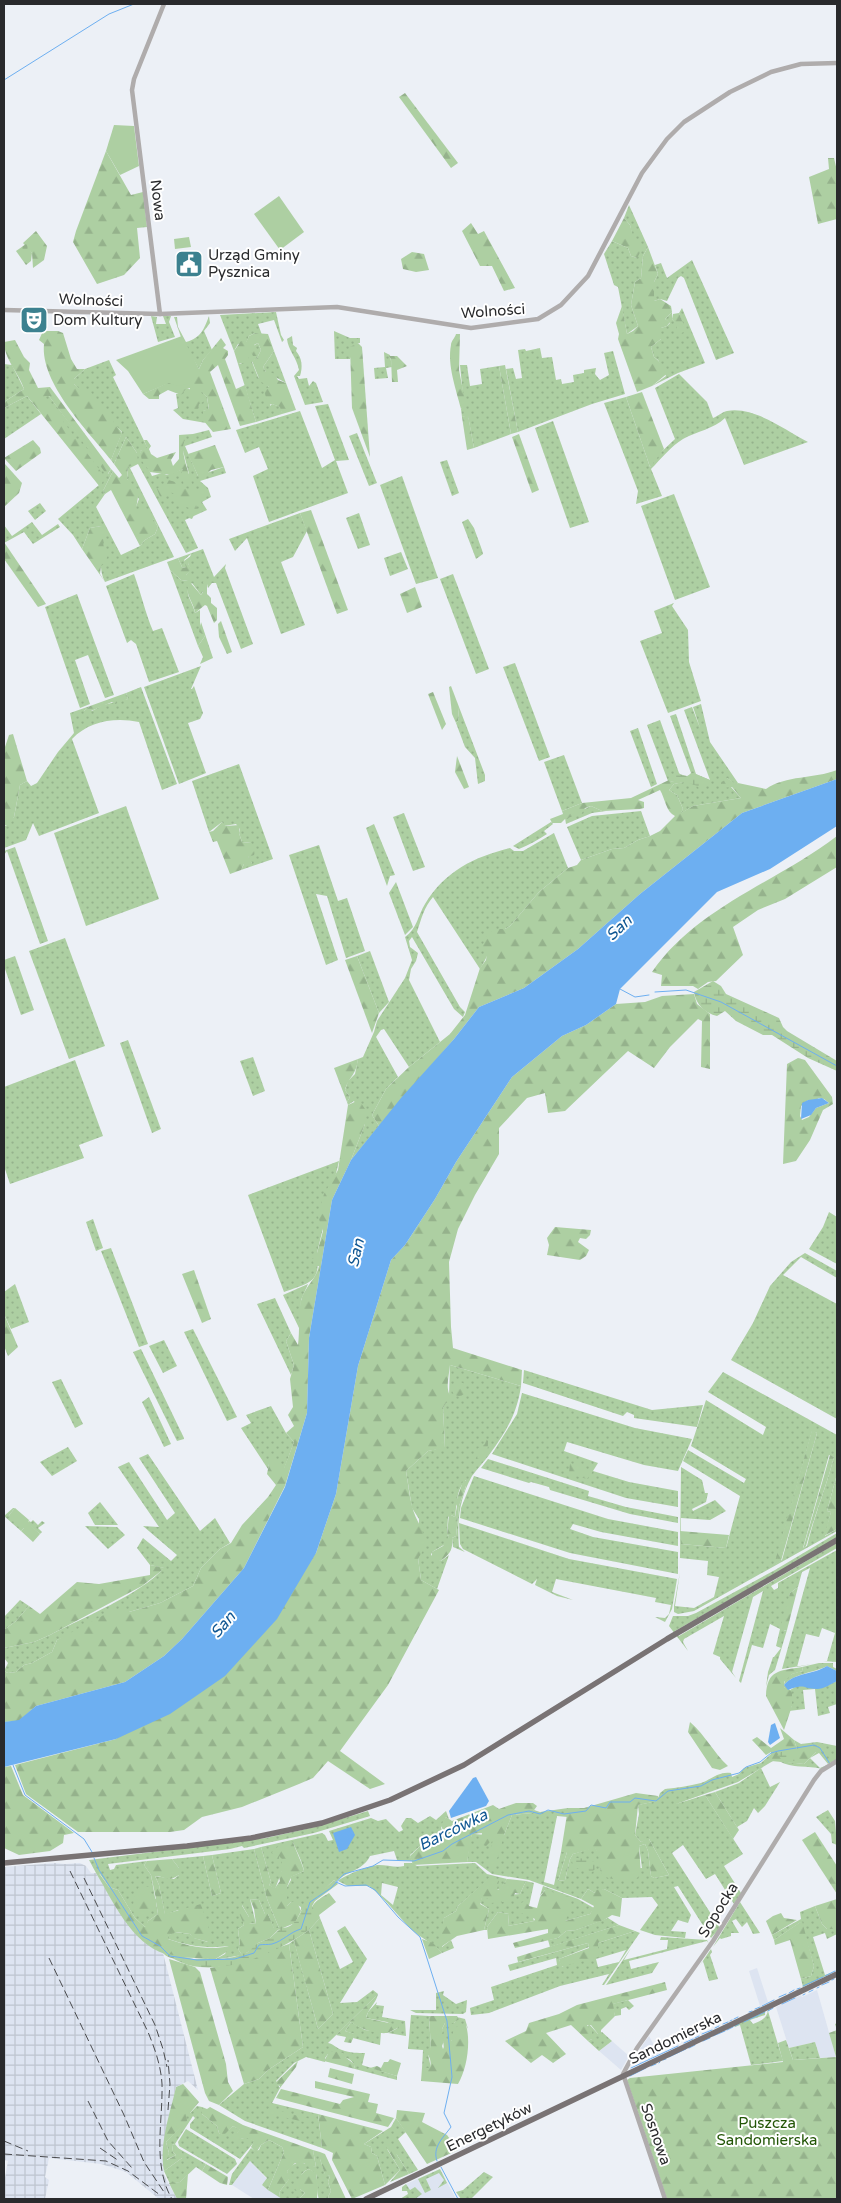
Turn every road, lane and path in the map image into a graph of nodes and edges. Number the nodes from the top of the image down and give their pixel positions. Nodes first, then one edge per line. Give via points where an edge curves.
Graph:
1 (164, 4) edge
2 (837, 63) edge
3 (4, 310) edge
4 (160, 314) junction
5 (837, 1540) edge
6 (835, 1762) edge
7 (4, 1863) edge
8 (837, 1974) edge
9 (623, 2076) junction
10 (366, 2199) edge
11 (665, 2199) edge

1 - 4 street, Nowa via 132,90
2 - 4 street, Wolności via 801,64 771,72 730,92 684,122 642,173 588,276 569,297 543,317 471,328 337,307
3 - 4 street, Wolności
5 - 7 main road via 667,1639 464,1765 381,1803 317,1824 256,1837
6 - 9 street, Sopocka via 814,1780 704,1956 631,2058
8 - 9 main road, Sandomierska
9 - 10 main road, Energetyków
9 - 11 street, Sosnowa

